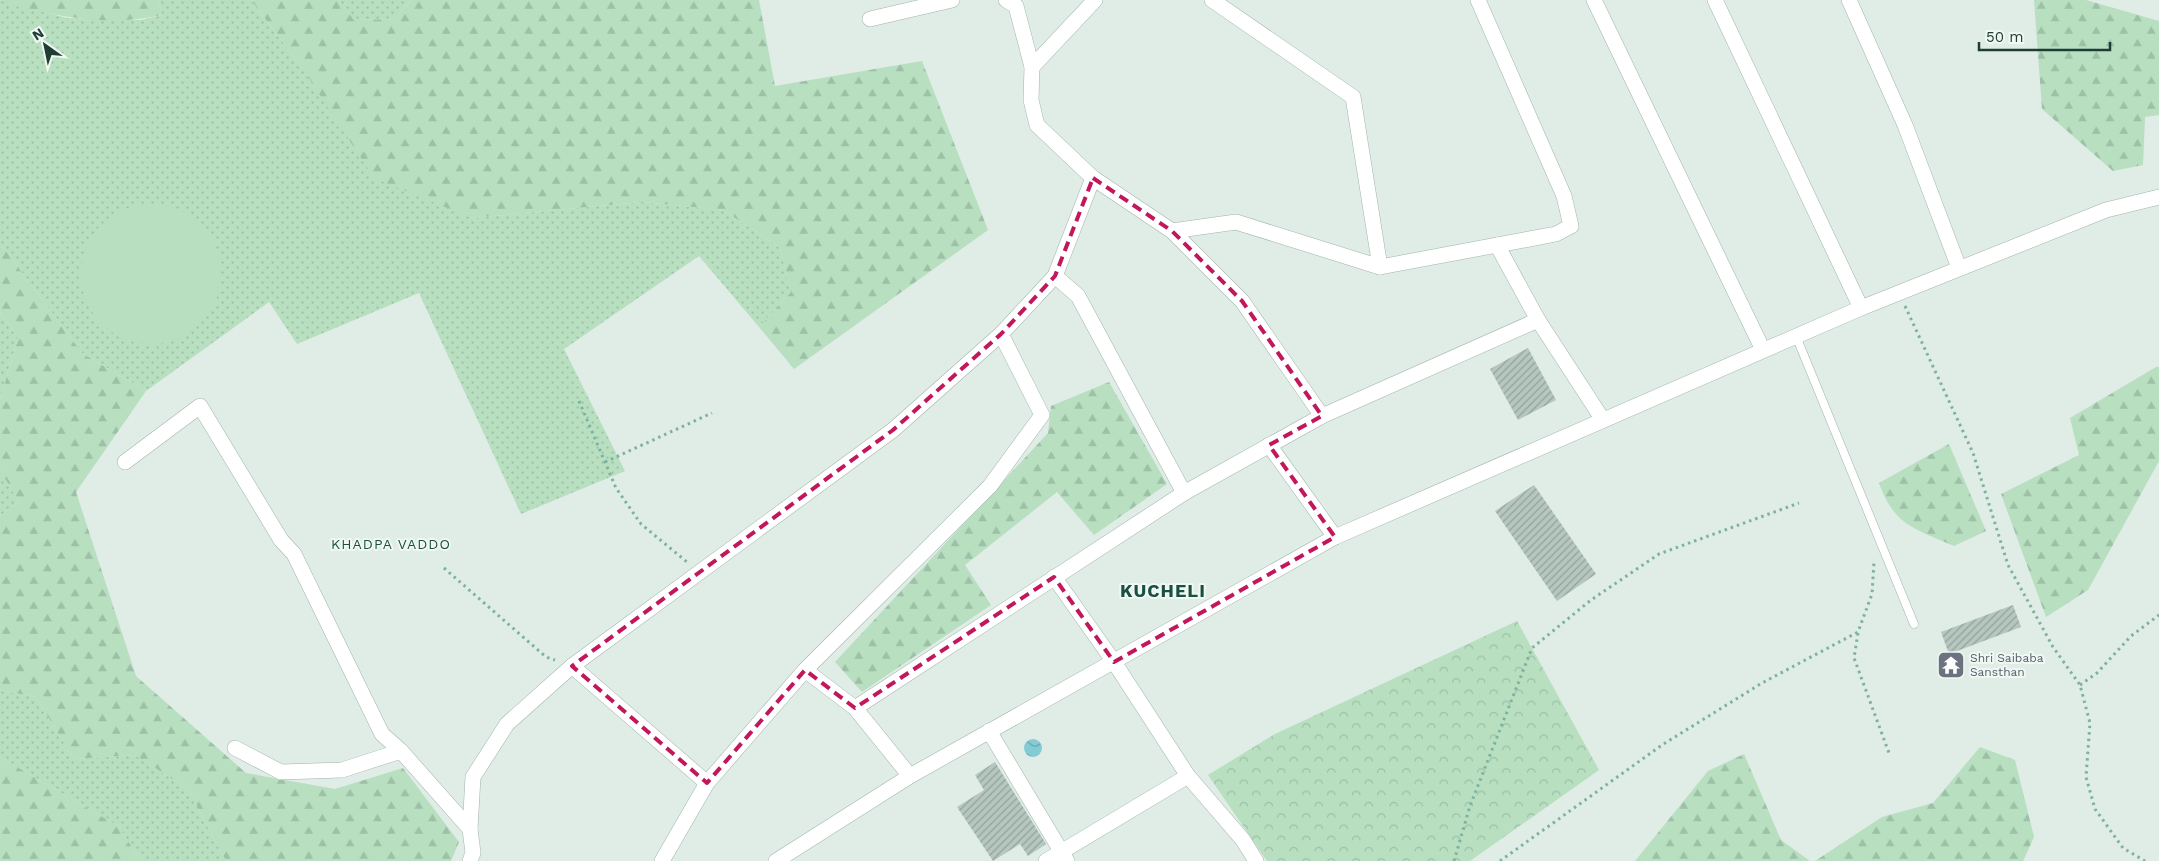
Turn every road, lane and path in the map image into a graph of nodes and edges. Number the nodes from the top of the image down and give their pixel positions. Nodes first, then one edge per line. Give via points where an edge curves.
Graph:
1 (952, 0) edge
2 (1006, 0) edge
3 (1095, 0) edge
4 (1212, 0) edge
5 (1478, 0) edge
6 (1594, 0) edge
7 (1715, 0) edge
8 (1848, 0) edge
9 (870, 19) dead end
10 (1032, 67) junction
11 (1093, 178) junction
12 (2159, 197) edge
13 (1172, 231) junction
14 (1497, 245) junction
15 (1380, 267) junction
16 (1959, 268) junction
17 (1055, 276) junction
18 (1899, 294) junction
19 (1861, 308) junction
20 (1538, 320) junction
21 (1001, 334) junction
22 (1796, 336) junction
23 (1764, 350) junction
24 (579, 401) dead end
25 (712, 413) dead end
26 (1322, 416) junction
27 (1603, 420) junction
28 (1269, 445) junction
29 (125, 462) dead end
30 (605, 462) junction
31 (1184, 493) junction
32 (1799, 503) dead end
33 (1335, 537) junction
34 (1875, 557) dead end
35 (444, 568) dead end
36 (699, 572) junction
37 (1054, 577) junction
38 (2159, 615) edge
39 (1914, 624) dead end
40 (1858, 632) junction
41 (1114, 662) junction
42 (572, 666) junction
43 (805, 670) junction
44 (2080, 684) junction
45 (855, 708) junction
46 (989, 731) junction
47 (235, 748) dead end
48 (401, 751) junction
49 (1888, 753) dead end
50 (910, 776) junction
51 (1188, 776) junction
52 (707, 783) junction
53 (470, 829) junction
54 (1064, 856) edge
55 (470, 861) edge
56 (662, 861) edge
57 (776, 861) edge
58 (1046, 861) edge
59 (1256, 861) edge
60 (1454, 861) edge
61 (1500, 861) edge
62 (2145, 861) edge

1 - 9 street
2 - 10 street via 1016,6
3 - 10 street
4 - 15 street via 1353,97
5 - 14 street via 1564,196 1571,226 1556,234
6 - 23 street
7 - 19 street
8 - 16 street via 1905,125
10 - 11 street via 1031,100 1037,125
11 - 13 street
11 - 17 street
12 - 16 street via 2106,210
13 - 15 street via 1236,222
13 - 26 street via 1242,301
14 - 15 street
14 - 20 street
16 - 18 street
17 - 21 street
17 - 31 street via 1078,296
18 - 19 street
18 - 44 path via 1973,453 2008,565 2053,647
19 - 22 street
20 - 26 street
20 - 27 street
21 - 36 street via 893,430
21 - 43 street via 1042,415 990,486
22 - 23 street
22 - 39 lane
23 - 27 street
24 - 30 path
25 - 30 path
26 - 28 street
27 - 33 street
28 - 31 street
28 - 33 street
29 - 48 street via 200,406 281,540 294,554 382,734
30 - 36 path via 616,488 641,524
31 - 37 street
32 - 60 path via 1659,554 1591,600 1532,648 1470,806
33 - 41 street
34 - 40 path via 1872,594
35 - 42 path via 546,657
36 - 42 street
37 - 41 street
37 - 45 street
38 - 44 path via 2131,636 2097,673
40 - 49 path via 1854,658
40 - 61 path via 1762,683 1662,745
41 - 46 street
41 - 51 street
42 - 52 street
42 - 53 street via 507,724 473,777
43 - 45 street
43 - 52 street
44 - 62 path via 2090,723 2086,777 2095,809 2123,848
45 - 50 street
46 - 50 street
46 - 54 street
47 - 48 street via 281,772 342,770
48 - 53 street
50 - 57 street
51 - 54 street
51 - 59 street
52 - 56 street
53 - 55 street via 473,853
54 - 58 street

